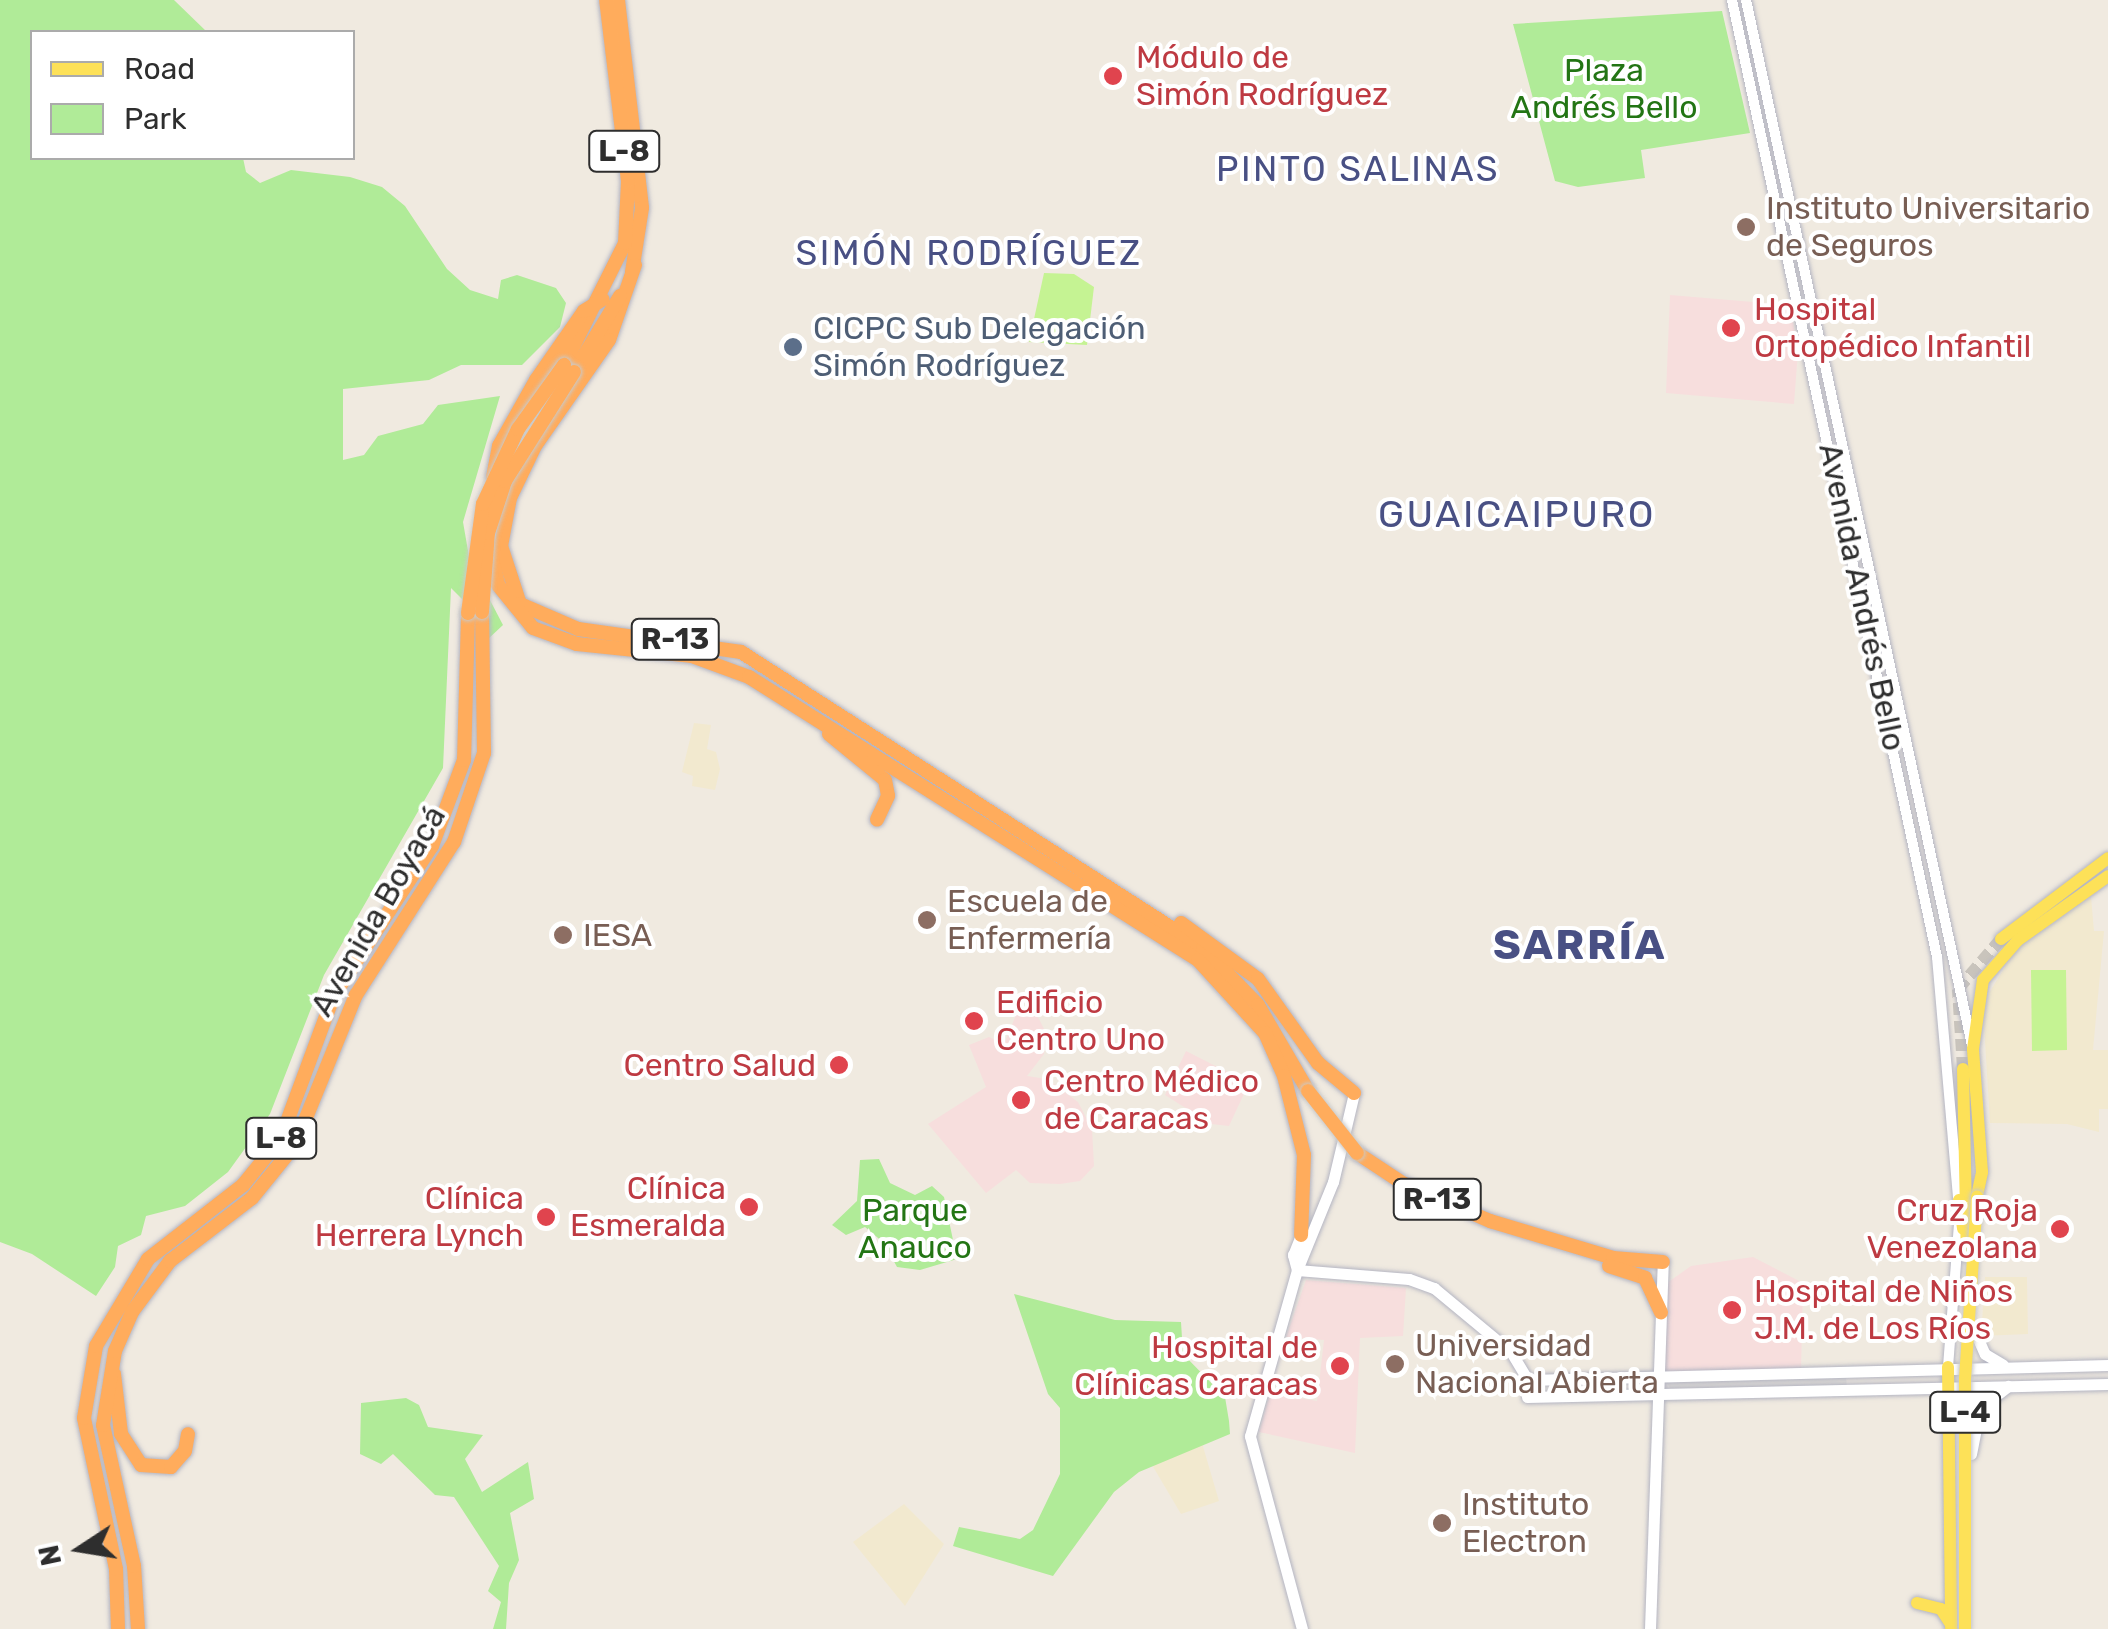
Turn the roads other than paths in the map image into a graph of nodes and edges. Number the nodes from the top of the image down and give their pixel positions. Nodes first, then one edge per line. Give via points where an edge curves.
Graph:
1 (606, 0) edge
2 (618, 0) edge
3 (1732, 0) edge
4 (1746, 0) edge
5 (635, 265) junction
6 (603, 298) junction
7 (569, 369) junction
8 (475, 613) junction
9 (778, 694) junction
10 (877, 820) dead end
11 (2108, 858) edge
12 (2108, 876) edge
13 (1140, 906) junction
14 (2001, 939) tunnel mouth
15 (1972, 1048) junction
16 (1963, 1069) tunnel mouth
17 (1354, 1093) joint
18 (1959, 1200) junction
19 (1525, 1232) junction
20 (1301, 1235) joint
21 (1967, 1256) junction
22 (1663, 1262) joint
23 (1297, 1270) junction
24 (1661, 1312) junction
25 (1975, 1332) dead end
26 (115, 1351) junction
27 (2108, 1364) edge
28 (1948, 1367) junction
29 (2012, 1368) junction
30 (1660, 1375) junction
31 (2012, 1384) junction
32 (2108, 1384) edge
33 (1948, 1387) junction
34 (1660, 1392) junction
35 (1528, 1397) dead end
36 (1947, 1407) junction
37 (188, 1434) dead end
38 (1971, 1454) joint
39 (1917, 1603) dead end
40 (1959, 1628) edge
41 (118, 1629) edge
42 (138, 1629) edge
43 (1302, 1629) edge
44 (1650, 1629) edge

1 - 6 highway, Avenida Boyacá / L-8 via 628,211 625,243
2 - 5 highway, Avenida Boyacá / L-8 via 642,208
3 - 18 street, Avenida Andrés Bello via 1937,956
4 - 15 street, Avenida Andrés Bello
5 - 7 highway, Avenida Boyacá / L-8
5 - 13 highway, R-13 via 610,340 534,446 510,498 501,546 520,604 578,629 740,652
6 - 7 highway, Avenida Boyacá / L-8
6 - 9 highway, R-13 via 584,310 557,347 499,446 488,515 498,585 522,618 554,638 692,656
7 - 8 highway, Avenida Boyacá / L-8, bridge via 518,429 483,504
8 - 26 highway, Avenida Boyacá / L-8 via 484,752 454,842 356,995 296,1145 252,1198 170,1261 132,1312
8 - 41 highway, Avenida Boyacá / L-8 via 464,760 432,846 334,996 281,1138 243,1185 148,1259 96,1346 84,1418 116,1569
9 - 10 highway via 880,773 888,796
9 - 20 highway, R-13 via 1174,942 1227,986 1265,1033 1290,1092 1306,1184
11 - 14 main road
12 - 15 main road, L-4 via 1996,963 1980,990
13 - 17 highway, R-13 via 1159,911 1243,965 1318,1063
13 - 19 highway, R-13, bridge via 1203,948 1246,988 1308,1091 1357,1153 1404,1184
15 - 40 main road, Avenida Andrés Bello / L-4, bridge via 1982,1172 1965,1379
16 - 21 main road, L-4
17 - 23 main road, R-13 via 1333,1182
18 - 21 main road, L-4
18 - 28 street, Avenida Andrés Bello
19 - 22 highway, R-13 via 1612,1258
19 - 24 highway, R-13 via 1639,1274
20 - 23 main road, R-13 via 1293,1255
21 - 40 main road, L-4, bridge via 1956,1436
22 - 24 main road, R-13
23 - 30 main road via 1409,1279 1434,1288 1511,1352 1528,1380
23 - 43 main road, R-13 via 1249,1444
24 - 30 main road, R-13
25 - 29 main road via 1985,1354
26 - 37 highway via 116,1410 132,1458 152,1470 170,1467 185,1450
26 - 42 highway, Avenida Boyacá / L-8 via 103,1425 134,1566
27 - 29 main road
28 - 29 main road
28 - 30 main road
28 - 33 main road, L-4
30 - 34 main road, R-13
31 - 32 main road
31 - 33 main road
31 - 38 main road via 1980,1408
33 - 34 main road
33 - 36 main road, L-4
34 - 35 main road
34 - 44 main road, R-13
36 - 38 main road, L-4 via 1957,1394 1969,1400
36 - 40 main road, L-4
39 - 40 main road via 1941,1609

